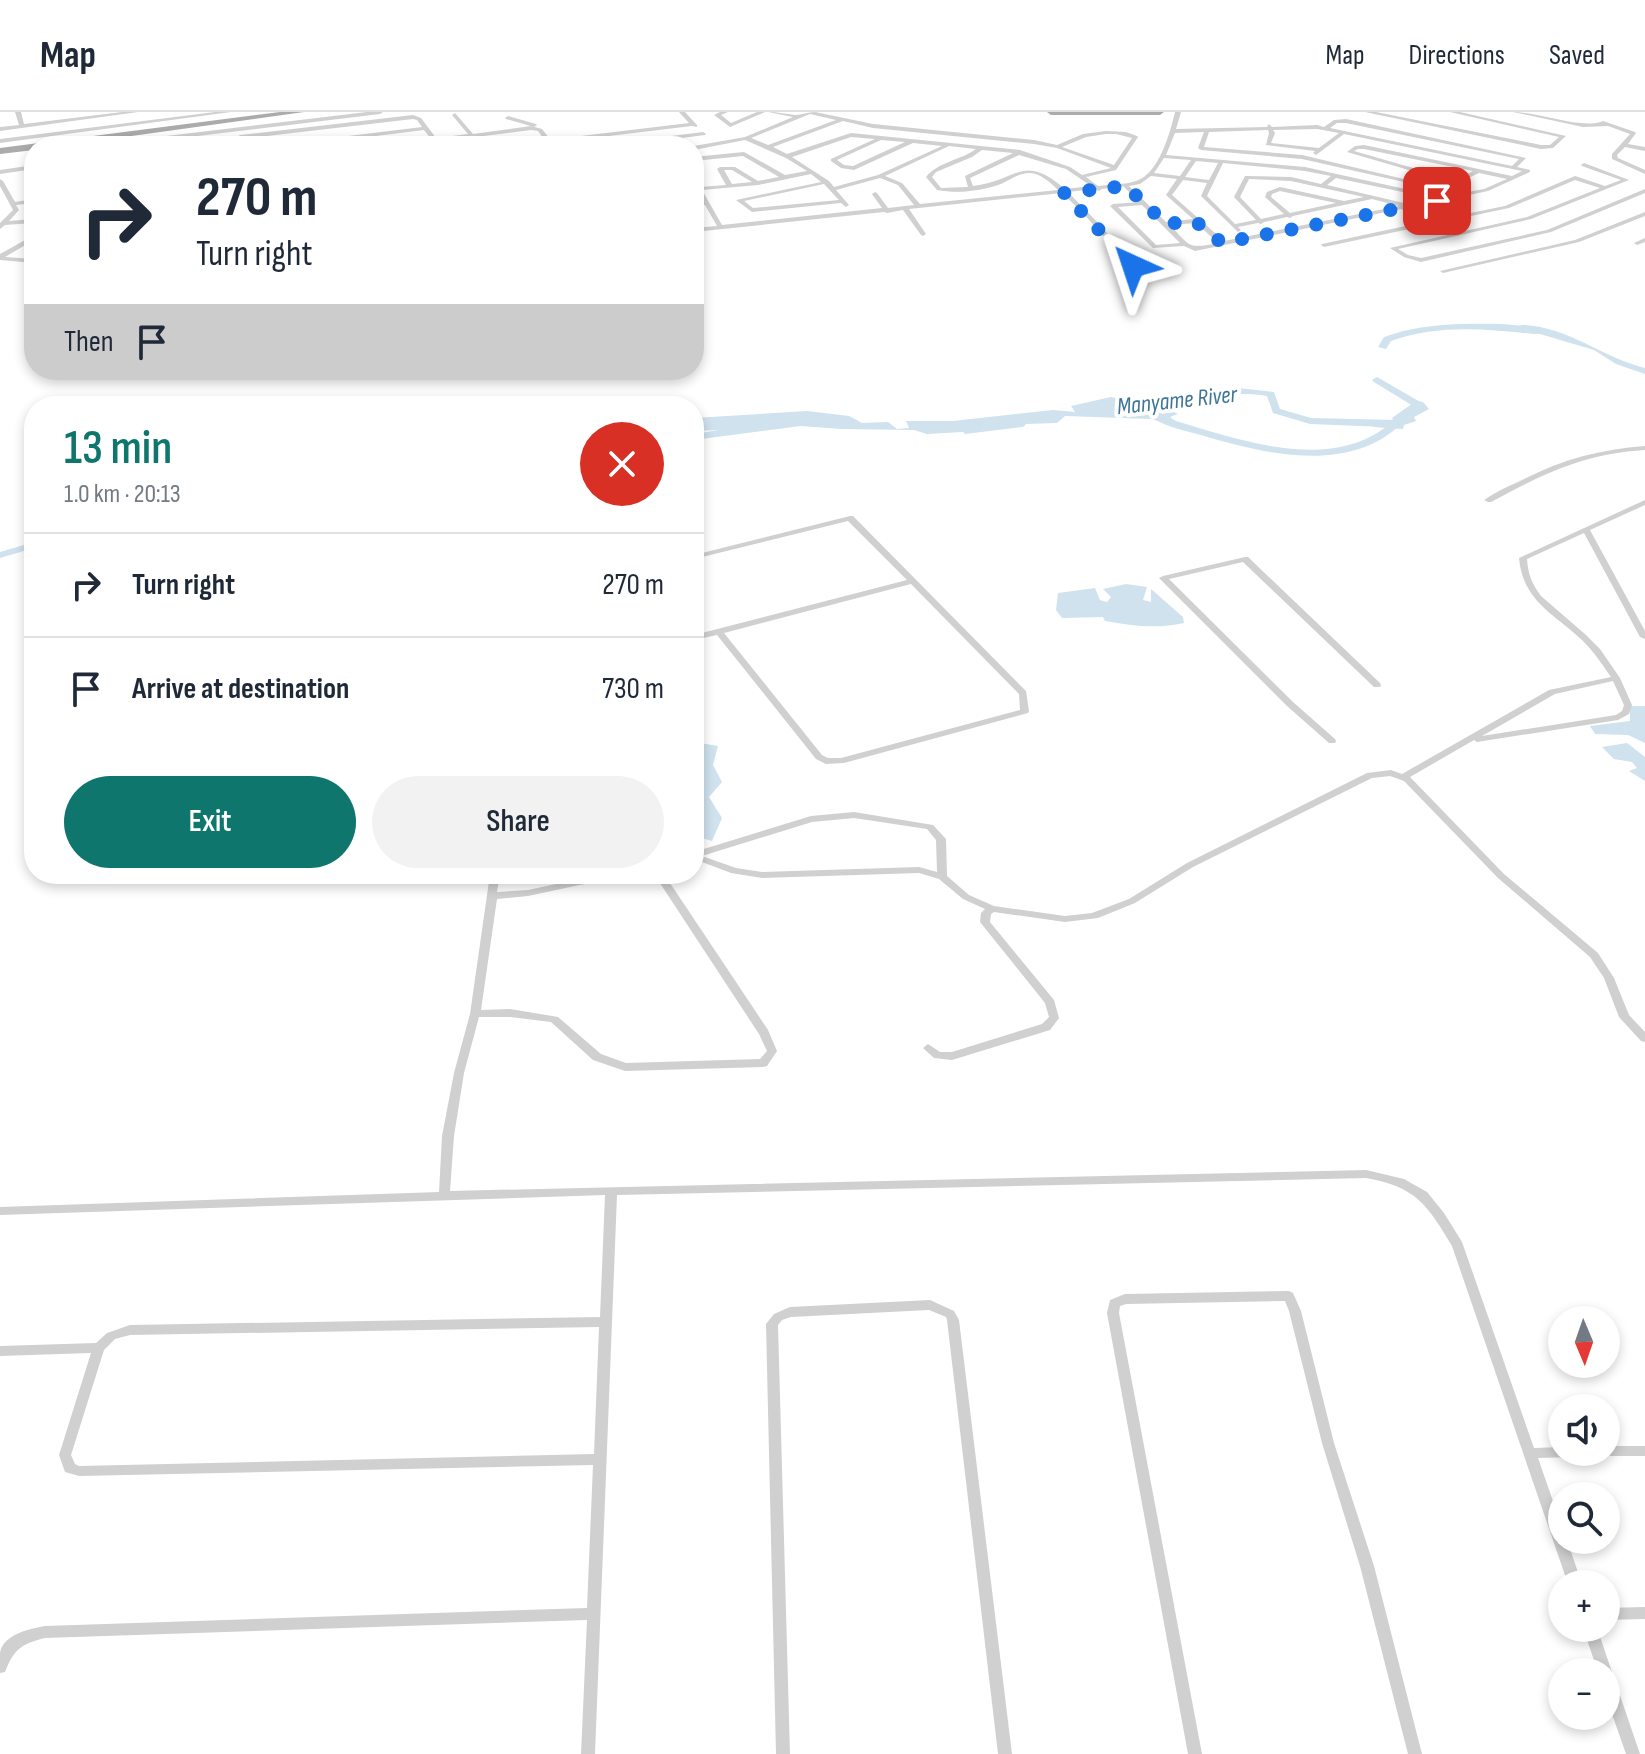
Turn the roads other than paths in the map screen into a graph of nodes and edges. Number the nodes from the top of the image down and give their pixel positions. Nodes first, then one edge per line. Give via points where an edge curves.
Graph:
1 (18, 112) edge
2 (59, 112) edge
3 (135, 112) edge
4 (300, 112) edge
5 (380, 112) edge
6 (682, 112) edge
7 (725, 112) edge
8 (762, 112) edge
9 (771, 112) edge
10 (812, 112) edge
11 (1051, 112) edge
12 (1160, 112) edge
13 (1178, 112) edge
14 (1368, 112) edge
15 (1453, 112) edge
16 (1516, 112) edge
17 (196, 114) edge
18 (716, 114) edge
19 (455, 115) dead end
20 (802, 117) junction
21 (508, 118) dead end
22 (842, 120) junction
23 (62, 121) junction
24 (232, 121) edge
25 (693, 124) junction
26 (22, 126) junction
27 (1269, 126) junction
28 (1311, 126) junction
29 (426, 128) junction
30 (538, 128) junction
31 (1235, 128) junction
32 (1326, 128) junction
33 (0, 129) edge
34 (1207, 130) junction
35 (1174, 131) junction
36 (938, 132) junction
37 (1344, 132) junction
38 (703, 134) junction
39 (195, 135) joint
40 (1101, 135) junction
41 (36, 136) edge
42 (145, 136) edge
43 (184, 136) edge
44 (249, 136) edge
45 (363, 136) edge
46 (432, 136) edge
47 (471, 136) joint
48 (545, 136) edge
49 (596, 136) edge
50 (687, 136) edge
51 (1301, 136) dead end
52 (1237, 137) dead end
53 (24, 138) edge
54 (746, 138) junction
55 (880, 138) junction
56 (0, 141) edge
57 (912, 141) junction
58 (931, 143) junction
59 (713, 145) junction
60 (948, 145) junction
61 (1624, 145) junction
62 (704, 146) edge
63 (1095, 146) dead end
64 (768, 147) junction
65 (1058, 147) junction
66 (24, 148) edge
67 (981, 148) junction
68 (1423, 148) junction
69 (1645, 149) edge
70 (1320, 150) junction
71 (0, 151) edge
72 (1020, 152) junction
73 (1259, 153) junction
74 (788, 156) junction
75 (1161, 156) junction
76 (1411, 157) junction
77 (704, 158) edge
78 (1307, 158) junction
79 (1194, 160) junction
80 (1221, 162) junction
81 (1259, 165) junction
82 (1584, 165) dead end
83 (1114, 167) junction
84 (1514, 167) junction
85 (24, 168) edge
86 (1478, 171) junction
87 (0, 172) edge
88 (812, 172) junction
89 (1645, 172) edge
90 (1150, 174) junction
91 (880, 176) junction
92 (1084, 176) junction
93 (1335, 176) junction
94 (784, 177) junction
95 (1180, 178) junction
96 (1512, 178) junction
97 (1408, 180) junction
98 (0, 181) edge
99 (827, 182) junction
100 (1211, 182) junction
101 (758, 183) junction
102 (704, 185) edge
103 (730, 186) junction
104 (1126, 186) junction
105 (1322, 186) junction
106 (1432, 187) junction
107 (971, 188) junction
108 (1605, 188) junction
109 (834, 189) junction
110 (1099, 189) junction
111 (1645, 191) edge
112 (1064, 193) junction
113 (1414, 193) junction
114 (875, 194) dead end
115 (1374, 197) junction
116 (704, 198) edge
117 (843, 201) junction
118 (1437, 201) junction
119 (24, 202) edge
120 (704, 203) edge
121 (707, 203) junction
122 (1143, 203) junction
123 (13, 204) junction
124 (1349, 204) junction
125 (919, 207) junction
126 (1407, 207) junction
127 (906, 209) junction
128 (887, 211) junction
129 (852, 214) junction
130 (1645, 214) edge
131 (1290, 216) junction
132 (24, 221) edge
133 (1195, 221) junction
134 (3, 222) edge
135 (1261, 222) junction
136 (1430, 223) junction
137 (1166, 224) junction
138 (1234, 226) junction
139 (721, 228) junction
140 (704, 229) edge
141 (1470, 231) junction
142 (923, 234) dead end
143 (1248, 238) junction
144 (1645, 240) edge
145 (1222, 243) junction
146 (1637, 243) dead end
147 (1185, 244) junction
148 (1493, 244) junction
149 (24, 245) edge
150 (1324, 245) dead end
151 (0, 258) edge
152 (24, 260) edge
153 (1133, 266) dead end
154 (1443, 271) dead end
155 (1645, 448) edge
156 (1488, 500) dead end
157 (1645, 502) edge
158 (1587, 531) junction
159 (704, 554) edge
160 (912, 581) junction
161 (719, 632) junction
162 (704, 636) edge
163 (1644, 637) edge
164 (1616, 678) junction
165 (1377, 685) dead end
166 (1470, 740) junction
167 (1332, 741) dead end
168 (1403, 777) junction
169 (704, 853) edge
170 (704, 860) edge
171 (942, 877) junction
172 (494, 884) edge
173 (570, 884) edge
174 (666, 884) edge
175 (492, 896) junction
176 (992, 909) junction
177 (475, 1014) junction
178 (1645, 1038) edge
179 (928, 1048) dead end
180 (611, 1193) junction
181 (444, 1195) junction
182 (0, 1211) edge
183 (606, 1322) junction
184 (99, 1348) junction
185 (0, 1351) edge
186 (1620, 1451) edge
187 (1645, 1451) edge
188 (1531, 1453) junction
189 (1548, 1453) edge
190 (601, 1459) junction
191 (1570, 1570) edge
192 (1645, 1613) edge
193 (594, 1614) junction
194 (1620, 1614) edge
195 (0, 1667) edge
196 (1620, 1717) edge
197 (588, 1754) edge
198 (783, 1754) edge
199 (1005, 1754) edge
200 (1195, 1754) edge
201 (1415, 1754) edge
202 (1633, 1754) edge

1 - 26 street
2 - 23 street
3 - 23 street
4 - 24 main road
5 - 24 street
6 - 25 street
7 - 18 street
8 - 18 street via 730,125
9 - 20 street
10 - 20 street
10 - 22 street
11 - 12 main road
13 - 35 street
14 - 15 street via 1541,147 1551,147 1563,136
16 - 61 street via 1583,125 1607,122 1633,133
17 - 24 street
17 - 41 street
19 - 47 street
20 - 54 street
21 - 30 street
22 - 36 street
22 - 64 street
23 - 26 street
24 - 39 street
24 - 42 main road
25 - 38 street
25 - 49 street
26 - 33 street
27 - 28 street
27 - 31 street
27 - 70 street via 1268,144
28 - 32 street
28 - 51 street
29 - 44 street via 413,117
29 - 45 street
29 - 46 street
30 - 47 street
30 - 48 street
31 - 34 street
31 - 52 street
32 - 37 street
32 - 84 street via 1340,120 1523,158
34 - 35 street
34 - 73 street via 1202,149
35 - 75 street
36 - 58 street
36 - 65 street
37 - 68 street
37 - 70 street
38 - 50 street
38 - 59 street
39 - 43 street
40 - 63 street
40 - 65 street via 1073,137
40 - 83 street via 1135,137
53 - 56 street
54 - 59 street
54 - 64 street
55 - 57 street
55 - 57 street via 833,160 854,168
55 - 74 street via 846,136
57 - 58 street
58 - 60 street
59 - 62 street
60 - 67 street
60 - 91 street
61 - 69 street
61 - 89 street via 1615,159
64 - 74 street
65 - 83 street
66 - 71 main road
67 - 72 street
67 - 107 street via 929,176 939,189
68 - 76 street
68 - 84 street
70 - 78 street
72 - 92 street
72 - 107 street via 967,177
73 - 78 street
73 - 81 street
74 - 88 street
75 - 79 street
75 - 90 street
76 - 86 street
76 - 97 street via 1361,146 1350,152 1425,173
77 - 94 street via 744,154
78 - 97 street
79 - 80 street
79 - 95 street
80 - 81 street
80 - 100 street
81 - 93 street
82 - 108 street via 1626,180
83 - 92 street
84 - 96 street via 1528,171
85 - 87 street
86 - 96 street
86 - 106 street
88 - 94 street
88 - 99 street
90 - 95 street
90 - 104 street
91 - 109 street
91 - 125 street via 900,184
92 - 110 street
93 - 105 street
93 - 113 street
94 - 101 street
95 - 100 street
95 - 133 street via 1169,195
96 - 118 street
97 - 106 street
98 - 123 street
99 - 109 street
99 - 117 street via 739,200 752,210
100 - 138 street via 1205,199
101 - 103 street
101 - 103 street via 736,169 720,169
102 - 103 street
104 - 110 street
104 - 122 street
105 - 115 street
105 - 135 street via 1247,177 1237,197
106 - 113 street
107 - 112 street via 1032,171
108 - 136 street via 1573,179 1507,207
108 - 141 street via 1529,218
109 - 117 street
110 - 112 street
111 - 148 street via 1549,231
112 - 125 street
112 - 153 street
113 - 118 street
114 - 128 street
115 - 124 street
115 - 126 street
116 - 121 street
117 - 129 street
118 - 126 street
119 - 123 street
120 - 121 street
121 - 139 street
122 - 137 street
122 - 147 street via 1113,206 1155,247
123 - 134 street via 16,212
124 - 131 street
124 - 131 street via 1280,189 1269,193
125 - 127 street
126 - 136 street
126 - 143 street
127 - 128 street
127 - 142 street
128 - 129 street via 865,217
129 - 139 street
130 - 154 street via 1577,241
131 - 135 street
132 - 134 street
133 - 137 street
133 - 145 street
135 - 138 street
136 - 150 street
137 - 147 street
138 - 143 street
139 - 140 street
141 - 148 street
141 - 148 street via 1393,248 1421,260
143 - 145 street
144 - 146 street
145 - 147 street via 1195,249
149 - 151 street
151 - 152 street
155 - 156 street via 1564,461
157 - 158 street
158 - 163 street
158 - 164 street via 1523,558 1522,575 1531,592 1593,646
159 - 160 street via 850,518
160 - 161 street
160 - 161 street via 1023,693 1025,711 826,761
161 - 162 street
164 - 166 street via 1552,692
164 - 166 street via 1628,705 1618,717
165 - 167 street via 1245,559 1163,578
166 - 168 street
168 - 176 street via 1370,775 1107,912 1065,919
168 - 178 street via 1501,876 1594,955 1624,1017
169 - 171 street via 811,819 854,815 930,827 941,839
170 - 171 street via 762,875 908,870
171 - 176 street
172 - 175 street
173 - 175 street
174 - 177 street via 764,1033 772,1051 763,1063 625,1067 597,1057 554,1019
175 - 177 street
176 - 179 street via 985,922 1050,1002 1054,1018 1046,1027 952,1056
177 - 181 street via 448,1136
180 - 181 street
180 - 183 street
180 - 188 street via 1393,1177 1428,1197 1458,1245
181 - 182 street
183 - 184 street via 149,1327 111,1336
183 - 190 street
184 - 185 street
184 - 190 street via 65,1455 70,1468 79,1471
186 - 187 street
188 - 189 street
188 - 191 street
190 - 193 street
192 - 194 street
193 - 195 street via 45,1632 14,1641
193 - 197 street
196 - 202 street
198 - 199 street via 772,1324 790,1312 930,1305 953,1320
200 - 201 street via 1113,1313 1114,1303 1125,1299 1289,1296

